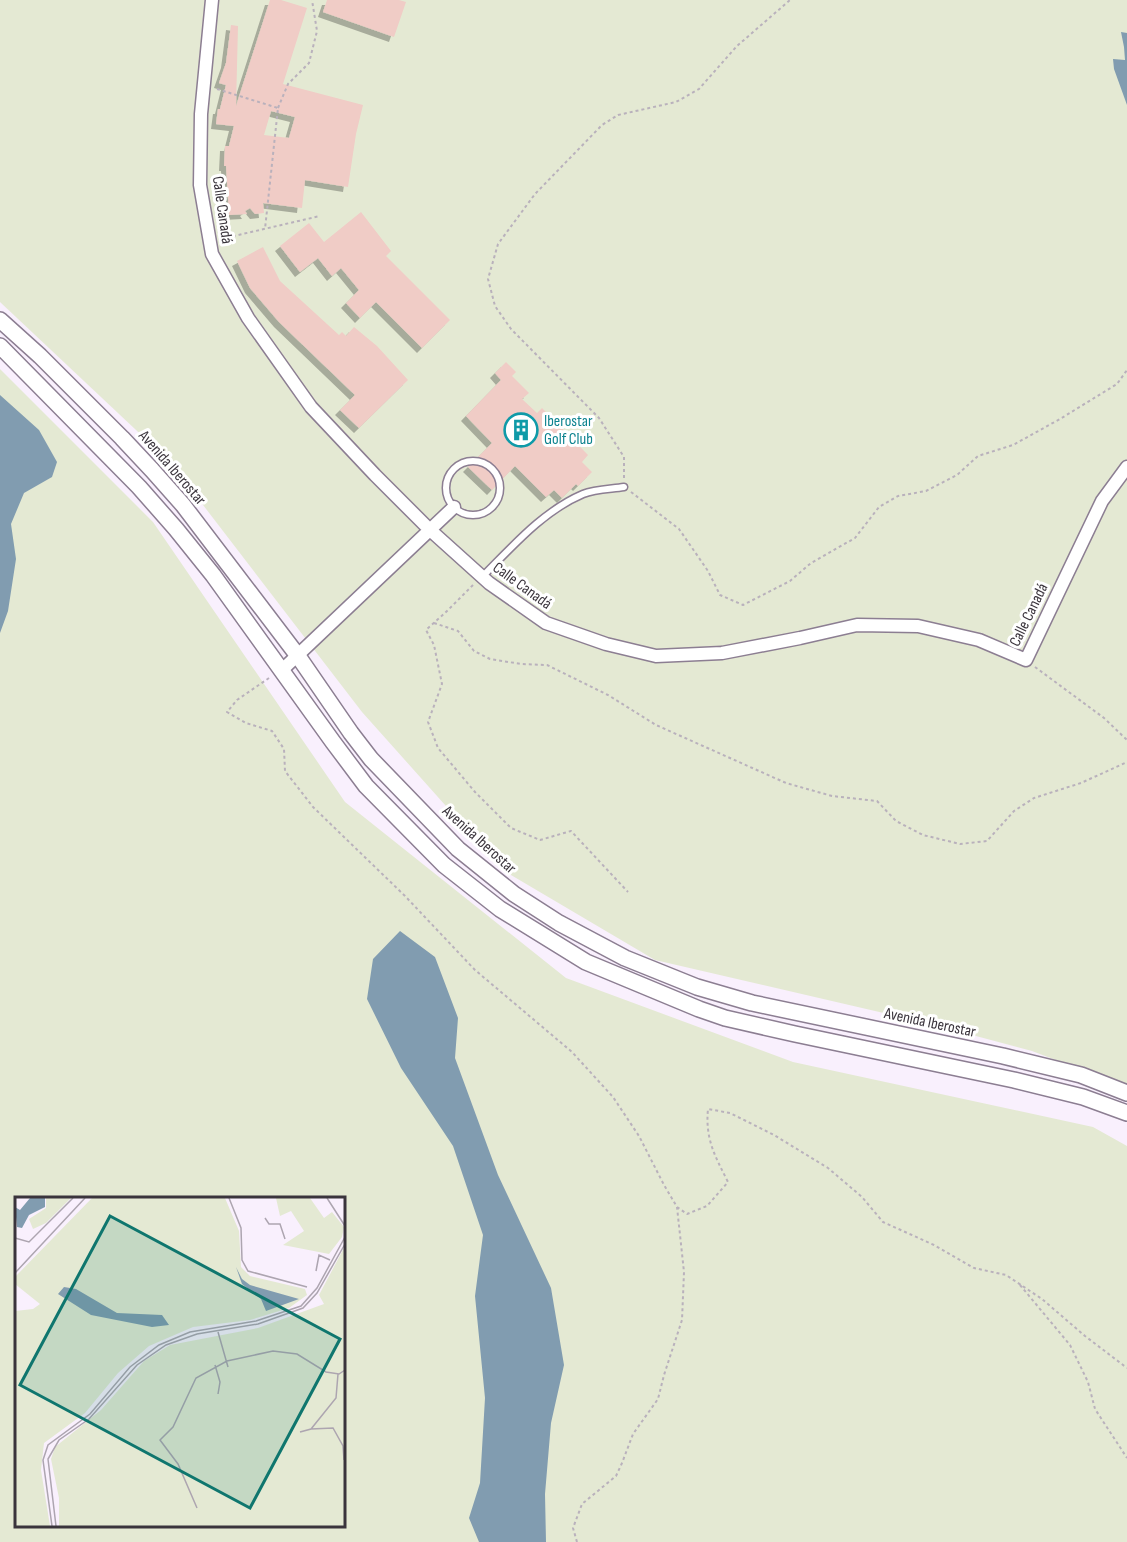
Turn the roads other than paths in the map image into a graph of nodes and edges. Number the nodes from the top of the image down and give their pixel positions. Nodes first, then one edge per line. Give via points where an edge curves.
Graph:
1 (212, 0) edge
2 (0, 320) edge
3 (0, 346) edge
4 (1127, 467) edge
5 (624, 487) road end
6 (453, 507) junction
7 (429, 530) junction
8 (482, 577) junction
9 (298, 656) junction
10 (282, 670) junction
11 (1127, 1093) edge
12 (1127, 1113) edge

1 - 7 street, Calle Canadá via 201,114 200,184 212,254 248,318 311,407
2 - 9 street, Avenida Iberostar via 152,470
3 - 10 street via 139,487 213,575
4 - 8 street, Calle Canadá via 1102,501 1026,660 979,640 918,626 857,625 722,653 656,656 546,623
5 - 8 lane via 585,494 558,507
6 - 6 lane via 479,515 494,505 501,488 488,465 471,461 455,467 446,483
6 - 7 street
7 - 8 street, Calle Canadá
7 - 9 street
9 - 10 street
9 - 11 street, Avenida Iberostar via 371,759 458,849 514,894 625,958 697,987 752,1003 1003,1056 1081,1076
10 - 12 street via 366,786 444,865 500,909 586,962 725,1018 1014,1080 1083,1097

